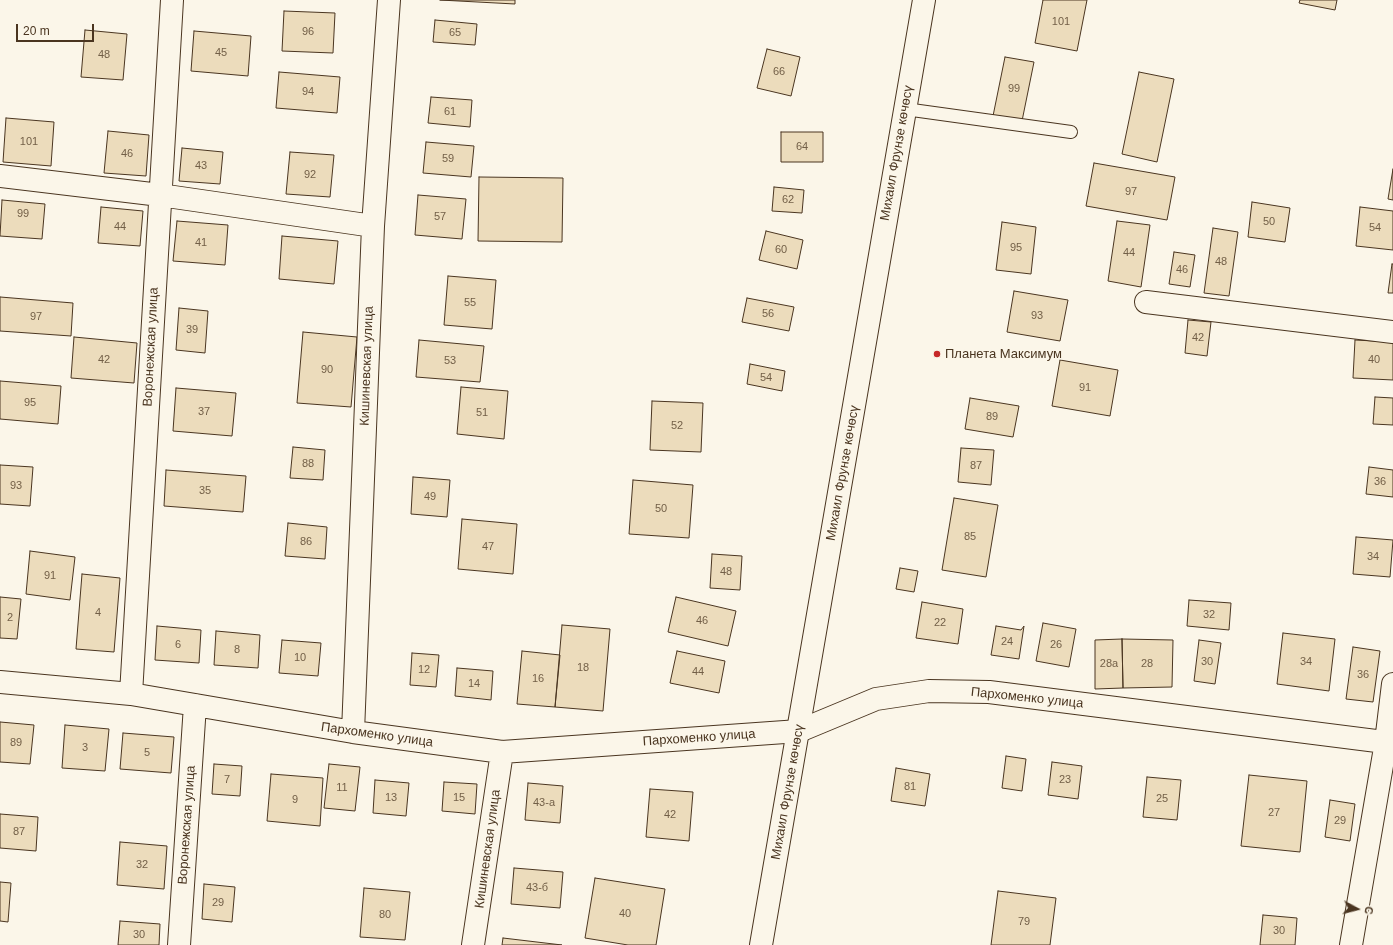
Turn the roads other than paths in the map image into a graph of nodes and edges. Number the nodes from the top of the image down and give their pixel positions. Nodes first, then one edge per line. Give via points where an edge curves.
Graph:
1 (172, 0) edge
2 (389, 0) edge
3 (924, 0) edge
4 (905, 109) junction
5 (1071, 132) dead end
6 (0, 176) edge
7 (160, 195) junction
8 (373, 226) junction
9 (1146, 302) dead end
10 (1393, 332) edge
11 (0, 682) edge
12 (1393, 684) edge
13 (131, 694) junction
14 (195, 705) junction
15 (799, 731) junction
16 (353, 732) junction
17 (1389, 742) edge
18 (502, 752) junction
19 (179, 945) edge
20 (473, 945) edge
21 (761, 945) edge
22 (1351, 945) edge

1 - 7 street, Воронежская улица
2 - 8 street, Кишиневская улица
3 - 4 street, Михаил Фрунзе көчөсү
4 - 5 lane
4 - 15 street, Михаил Фрунзе көчөсү
6 - 7 street
7 - 8 street
7 - 13 street, Воронежская улица
8 - 16 street, Кишиневская улица
9 - 10 street
11 - 13 street, Пархоменко улица
12 - 17 street
13 - 14 street, Пархоменко улица
14 - 16 street, Пархоменко улица
14 - 19 street, Воронежская улица
15 - 17 street, Пархоменко улица via 876,699 928,691 989,692
15 - 18 street, Пархоменко улица
15 - 21 street, Михаил Фрунзе көчөсү
16 - 18 street, Пархоменко улица
17 - 22 street
18 - 20 street, Кишиневская улица

